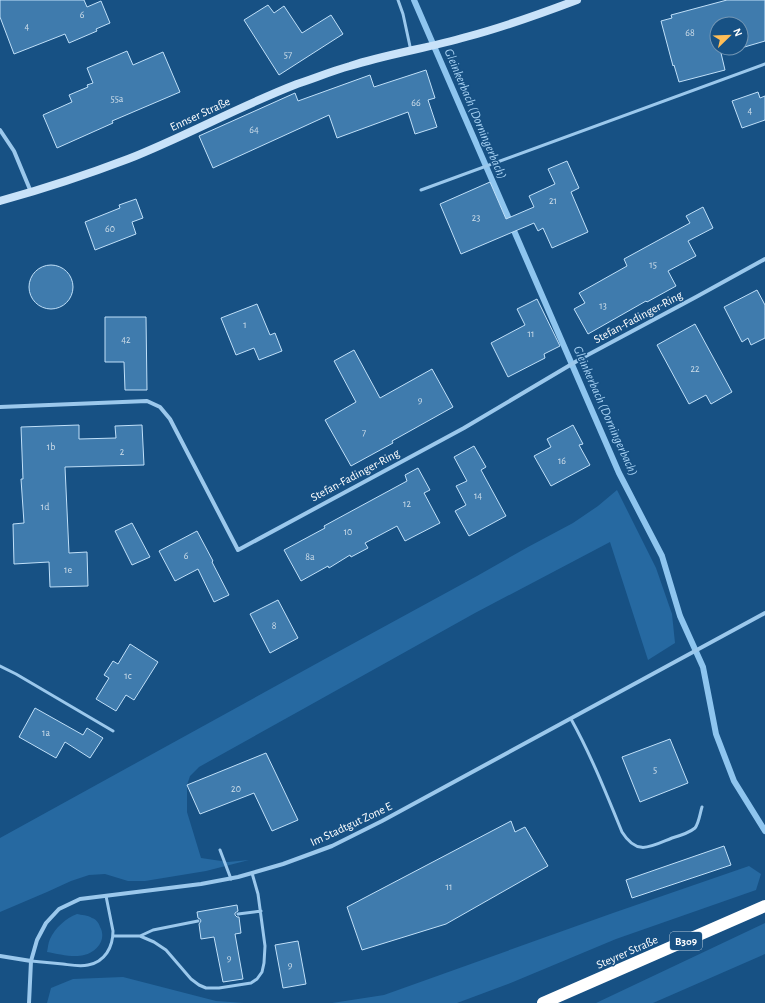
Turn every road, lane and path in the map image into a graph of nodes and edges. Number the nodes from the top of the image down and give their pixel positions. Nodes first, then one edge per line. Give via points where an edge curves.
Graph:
1 (398, 0) edge
2 (577, 0) edge
3 (411, 51) junction
4 (765, 64) edge
5 (0, 130) edge
6 (421, 190) dead end
7 (31, 192) junction
8 (0, 201) edge
9 (765, 259) edge
10 (0, 407) edge
11 (765, 613) edge
12 (0, 666) edge
13 (570, 719) junction
14 (113, 731) dead end
15 (702, 807) dead end
16 (220, 850) dead end
17 (252, 873) junction
18 (231, 879) junction
19 (106, 896) junction
20 (765, 906) edge
21 (261, 911) junction
22 (238, 914) dead end
23 (198, 921) dead end
24 (113, 936) junction
25 (140, 936) junction
26 (0, 956) edge
27 (31, 961) junction
28 (30, 1003) edge
29 (543, 1003) edge

1 - 3 lane
2 - 3 street, Ennser Straße via 480,33
3 - 7 street, Ennser Straße via 348,66 297,84 129,158
4 - 6 lane
5 - 7 street via 14,152
7 - 8 street, Ennser Straße
9 - 10 street, Stefan-Fadinger-Ring via 238,550 170,419 160,407 147,401
11 - 13 street, Im Stadtgut Zone E
12 - 14 lane
13 - 15 lane via 595,768 622,832 635,846 652,846 695,828
13 - 17 street, Im Stadtgut Zone E via 332,846
16 - 18 lane
17 - 18 street, Im Stadtgut Zone E
17 - 21 lane
18 - 19 street, Im Stadtgut Zone E
19 - 24 lane
19 - 27 street, Im Stadtgut Zone E via 80,899 59,909 46,923 37,940
20 - 29 highway, Steyrer Straße / B309
21 - 22 lane
21 - 25 lane via 264,962 262,972 251,983 206,988 191,978 166,950
23 - 25 lane via 152,930
24 - 25 lane
24 - 27 lane via 105,956 88,965
26 - 27 street
27 - 28 street, Im Stadtgut Zone E

